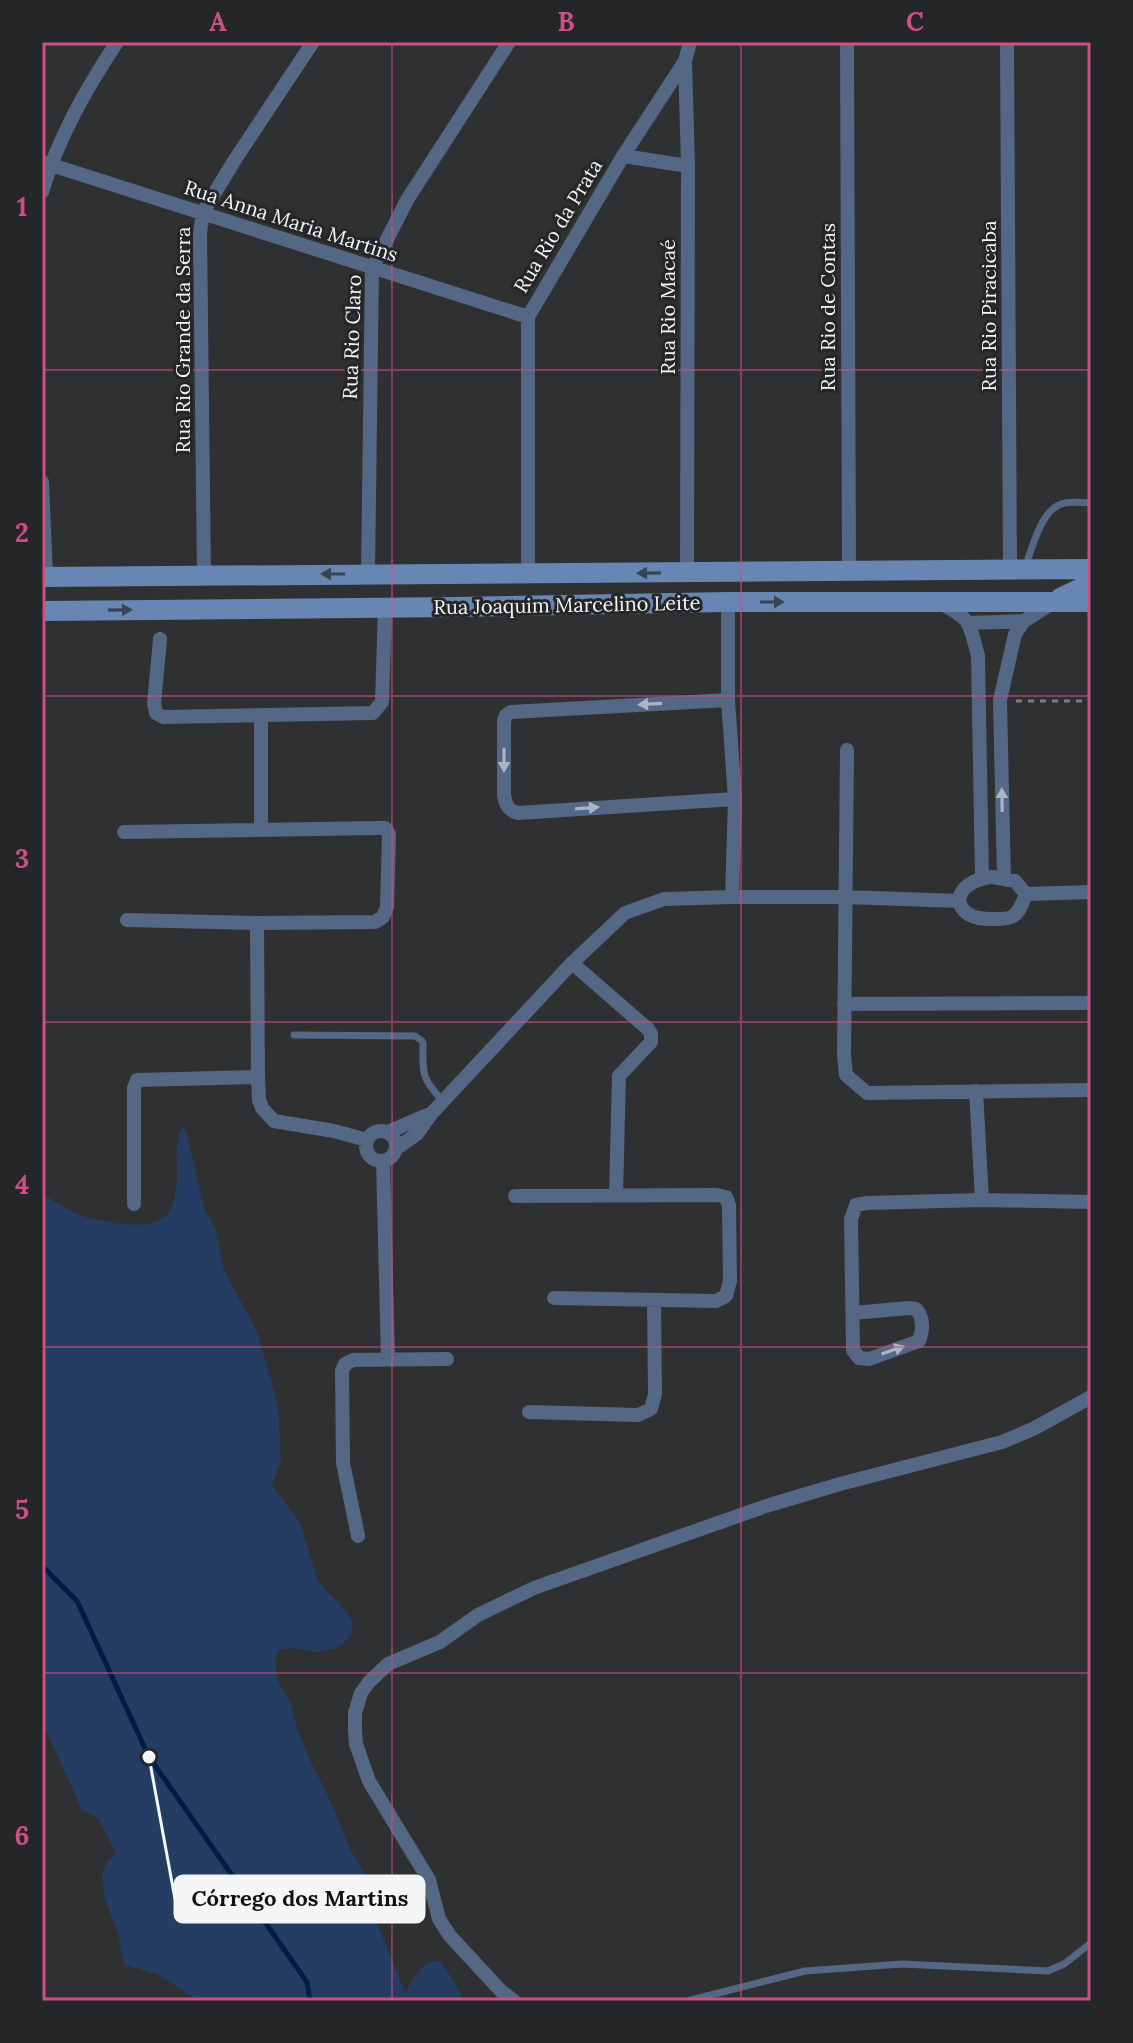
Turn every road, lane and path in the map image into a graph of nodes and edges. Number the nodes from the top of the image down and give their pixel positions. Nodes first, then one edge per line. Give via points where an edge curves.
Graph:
1 (117, 42) edge
2 (313, 42) edge
3 (509, 42) edge
4 (690, 42) edge
5 (847, 42) edge
6 (1007, 42) edge
7 (685, 61) junction
8 (623, 156) junction
9 (46, 163) edge
10 (688, 166) junction
11 (42, 192) edge
12 (203, 212) junction
13 (372, 269) junction
14 (528, 317) junction
15 (42, 482) edge
16 (1091, 503) edge
17 (1091, 569) edge
18 (1017, 570) junction
19 (975, 571) junction
20 (687, 572) junction
21 (849, 572) junction
22 (368, 574) junction
23 (455, 574) junction
24 (528, 574) junction
25 (204, 575) junction
26 (409, 575) junction
27 (43, 581) edge
28 (1091, 587) edge
29 (934, 601) junction
30 (728, 602) junction
31 (831, 602) junction
32 (1053, 602) junction
33 (1091, 602) edge
34 (385, 607) junction
35 (407, 607) junction
36 (456, 607) junction
37 (42, 611) edge
38 (1024, 621) junction
39 (969, 623) junction
40 (160, 639) dead end
41 (728, 700) junction
42 (1000, 700) junction
43 (1091, 701) edge
44 (261, 716) junction
45 (847, 750) dead end
46 (735, 799) junction
47 (261, 830) junction
48 (124, 832) dead end
49 (982, 878) junction
50 (1004, 878) junction
51 (1091, 892) edge
52 (1026, 894) junction
53 (732, 897) junction
54 (845, 897) junction
55 (959, 901) junction
56 (127, 920) dead end
57 (257, 923) junction
58 (572, 963) junction
59 (1091, 1003) edge
60 (844, 1004) junction
61 (294, 1035) dead end
62 (258, 1077) junction
63 (1091, 1090) edge
64 (976, 1091) junction
65 (443, 1102) junction
66 (432, 1113) junction
67 (388, 1132) junction
68 (367, 1145) junction
69 (397, 1148) junction
70 (383, 1161) junction
71 (616, 1195) junction
72 (515, 1196) dead end
73 (982, 1200) junction
74 (1091, 1202) edge
75 (134, 1204) dead end
76 (554, 1298) dead end
77 (654, 1301) junction
78 (853, 1313) junction
79 (388, 1359) junction
80 (447, 1359) dead end
81 (1091, 1397) edge
82 (529, 1412) dead end
83 (358, 1536) dead end
84 (1091, 1943) edge
85 (514, 2001) edge
86 (687, 2001) edge

1 - 9 street
2 - 12 street, Rua Rio Grande da Serra
3 - 13 street, Rua Rio Claro via 407,200
4 - 7 street, Rua Rio Macaé
5 - 21 street, Rua Rio de Contas
6 - 18 street, Rua Rio Piracicaba
7 - 8 street, Rua Rio da Prata
7 - 10 street, Rua Rio Macaé
8 - 10 street
8 - 14 street, Rua Rio da Prata
9 - 11 street
9 - 12 street, Rua Anna Maria Martins
10 - 20 street, Rua Rio Macaé
12 - 13 street, Rua Anna Maria Martins
12 - 25 street, Rua Rio Grande da Serra
13 - 14 street, Rua Anna Maria Martins
13 - 22 street, Rua Rio Claro
14 - 24 street, Rua Rio da Prata
15 - 27 street
16 - 18 lane via 1066,502 1045,514
17 - 18 main road, Rua Joaquim Marcelino Leite
18 - 19 main road, Rua Joaquim Marcelino Leite
19 - 21 main road, Rua Joaquim Marcelino Leite
19 - 31 main road via 939,581 843,581 834,584
20 - 21 main road, Rua Joaquim Marcelino Leite
20 -> 24 main road, Rua Joaquim Marcelino Leite
22 -> 25 main road, Rua Joaquim Marcelino Leite
22 - 26 main road, Rua Joaquim Marcelino Leite
23 - 24 main road, Rua Joaquim Marcelino Leite
23 - 26 main road, Rua Joaquim Marcelino Leite
23 - 36 main road via 451,591
25 - 27 main road, Rua Joaquim Marcelino Leite
26 - 35 main road via 423,588 421,597
28 - 32 main road
29 - 31 main road, Rua Joaquim Marcelino Leite
29 - 32 main road, Rua Joaquim Marcelino Leite
29 - 39 street
30 -> 31 main road, Rua Joaquim Marcelino Leite
30 - 36 main road, Rua Joaquim Marcelino Leite
30 - 41 street
32 - 33 main road, Rua Joaquim Marcelino Leite
32 - 38 street
34 - 35 main road, Rua Joaquim Marcelino Leite
37 -> 34 main road, Rua Joaquim Marcelino Leite
34 - 44 street via 382,702 373,713
35 - 36 main road, Rua Joaquim Marcelino Leite
38 - 39 street
38 - 42 street via 1015,634
39 - 49 street via 978,656
40 - 44 street via 156,713
41 - 46 street
41 -> 46 street via 511,712 504,721 504,795 505,804 518,813
42 - 43 path
50 -> 42 street
44 - 47 street
45 - 54 street
46 - 53 street
47 - 48 street
47 - 57 street via 385,828 387,907 375,922
49 - 50 street
49 - 55 street via 965,888
50 - 52 street via 1015,881
51 - 52 street
52 - 55 street via 1011,918 978,919 961,910
53 - 54 street
53 - 58 street via 664,899 625,913
54 - 55 street
54 - 60 street
56 - 57 street
57 - 62 street
58 - 65 street
58 - 71 street via 651,1034 651,1042 619,1076
59 - 60 street
60 - 64 street via 846,1075 867,1093
61 - 65 lane via 415,1036 423,1043 423,1075
62 - 68 street via 259,1100 274,1121 334,1131
62 - 75 street via 137,1080
63 - 64 street
64 - 73 street
65 - 66 street
66 - 67 street
66 - 69 street via 417,1134
67 - 68 street via 374,1132
67 - 69 street
68 - 70 street via 372,1159
69 - 70 street
70 - 79 street
71 - 72 street
71 - 77 street via 717,1195 726,1197 729,1205 726,1296 716,1301
73 - 74 street
73 - 78 street via 856,1205 851,1219
76 - 77 street
77 - 82 street via 651,1409 638,1415
78 -> 78 street via 853,1350 859,1358 919,1341 922,1333 916,1309
79 - 80 street
79 - 83 street via 353,1360 342,1371 343,1463
81 - 85 street via 1002,1442 766,1506 534,1588 478,1615 440,1642 388,1664 369,1682 361,1693 355,1728 369,1781 429,1880 439,1919 450,1936
84 - 86 lane via 1048,1971 902,1964 805,1971

